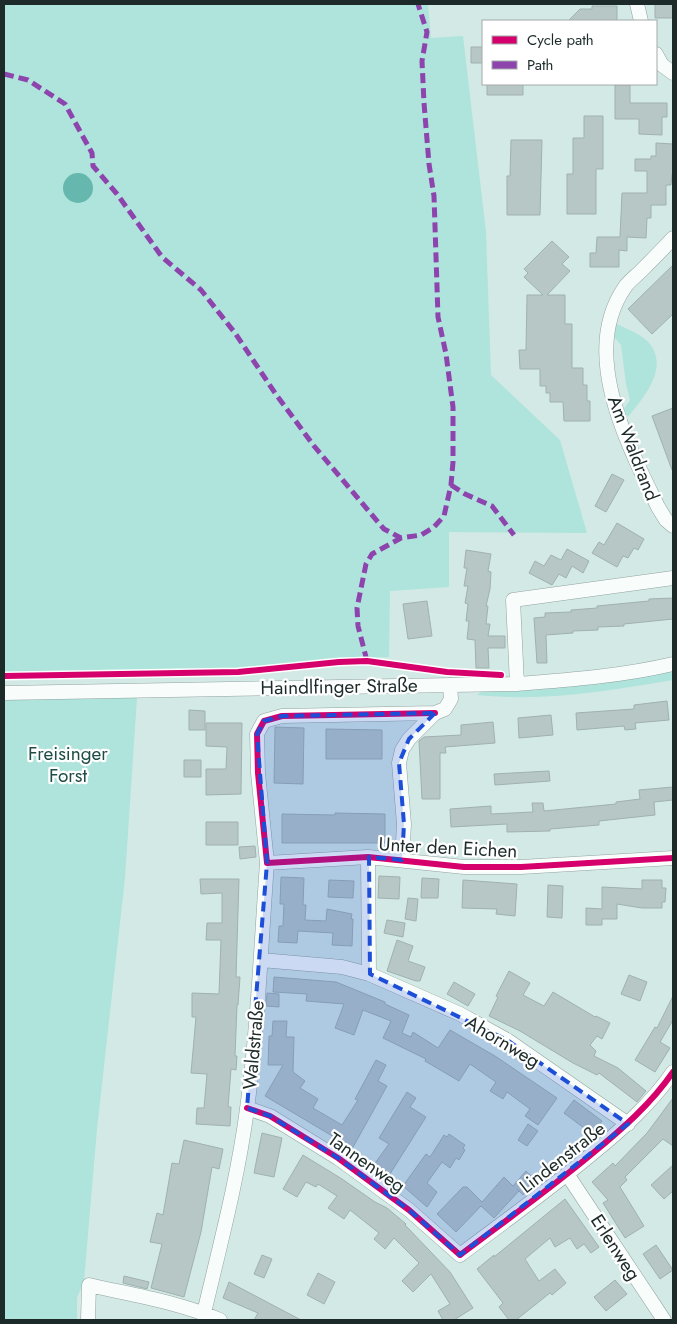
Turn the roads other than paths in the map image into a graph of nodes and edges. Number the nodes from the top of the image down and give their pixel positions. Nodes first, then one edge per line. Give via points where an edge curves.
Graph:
1 (637, 4) edge
2 (641, 20) edge
3 (657, 56) edge
4 (673, 73) edge
5 (673, 238) edge
6 (673, 526) edge
7 (673, 578) edge
8 (673, 664) edge
9 (517, 684) junction
10 (450, 685) junction
11 (4, 693) edge
12 (435, 713) junction
13 (368, 858) junction
14 (673, 858) edge
15 (402, 860) junction
16 (267, 863) junction
17 (260, 960) junction
18 (369, 974) junction
19 (673, 1072) edge
20 (247, 1108) junction
21 (628, 1124) junction
22 (568, 1174) junction
23 (460, 1255) joint
24 (204, 1313) junction
25 (88, 1320) edge
26 (220, 1320) edge
27 (664, 1320) edge

1 - 2 street
3 - 4 street via 662,65
5 - 6 street, Am Waldrand via 625,287 612,312 606,341 606,363 620,421 658,507
7 - 9 street via 514,600
8 - 9 street, Haindlfinger Straße via 633,672
9 - 10 street, Haindlfinger Straße
10 - 11 street, Haindlfinger Straße
10 - 12 street via 451,699 445,709
12 - 15 street via 409,739 399,763 404,824
12 - 16 street via 282,716 264,721 257,734
13 - 15 street, Unter den Eichen
13 - 16 street, Unter den Eichen
13 - 18 street
14 - 15 street, Unter den Eichen via 521,867 464,867
16 - 17 street, Waldstraße
17 - 18 street, Ahornweg via 342,967
17 - 20 street, Waldstraße
18 - 21 street, Ahornweg via 460,1014 506,1040
19 - 21 street, Lindenstraße
20 - 23 street, Tannenweg via 270,1116 338,1158 409,1210
20 - 24 street, Waldstraße via 232,1197
21 - 22 street, Lindenstraße
22 - 23 street, Lindenstraße
22 - 27 street, Erlenweg
24 - 25 street via 89,1285
24 - 26 street

